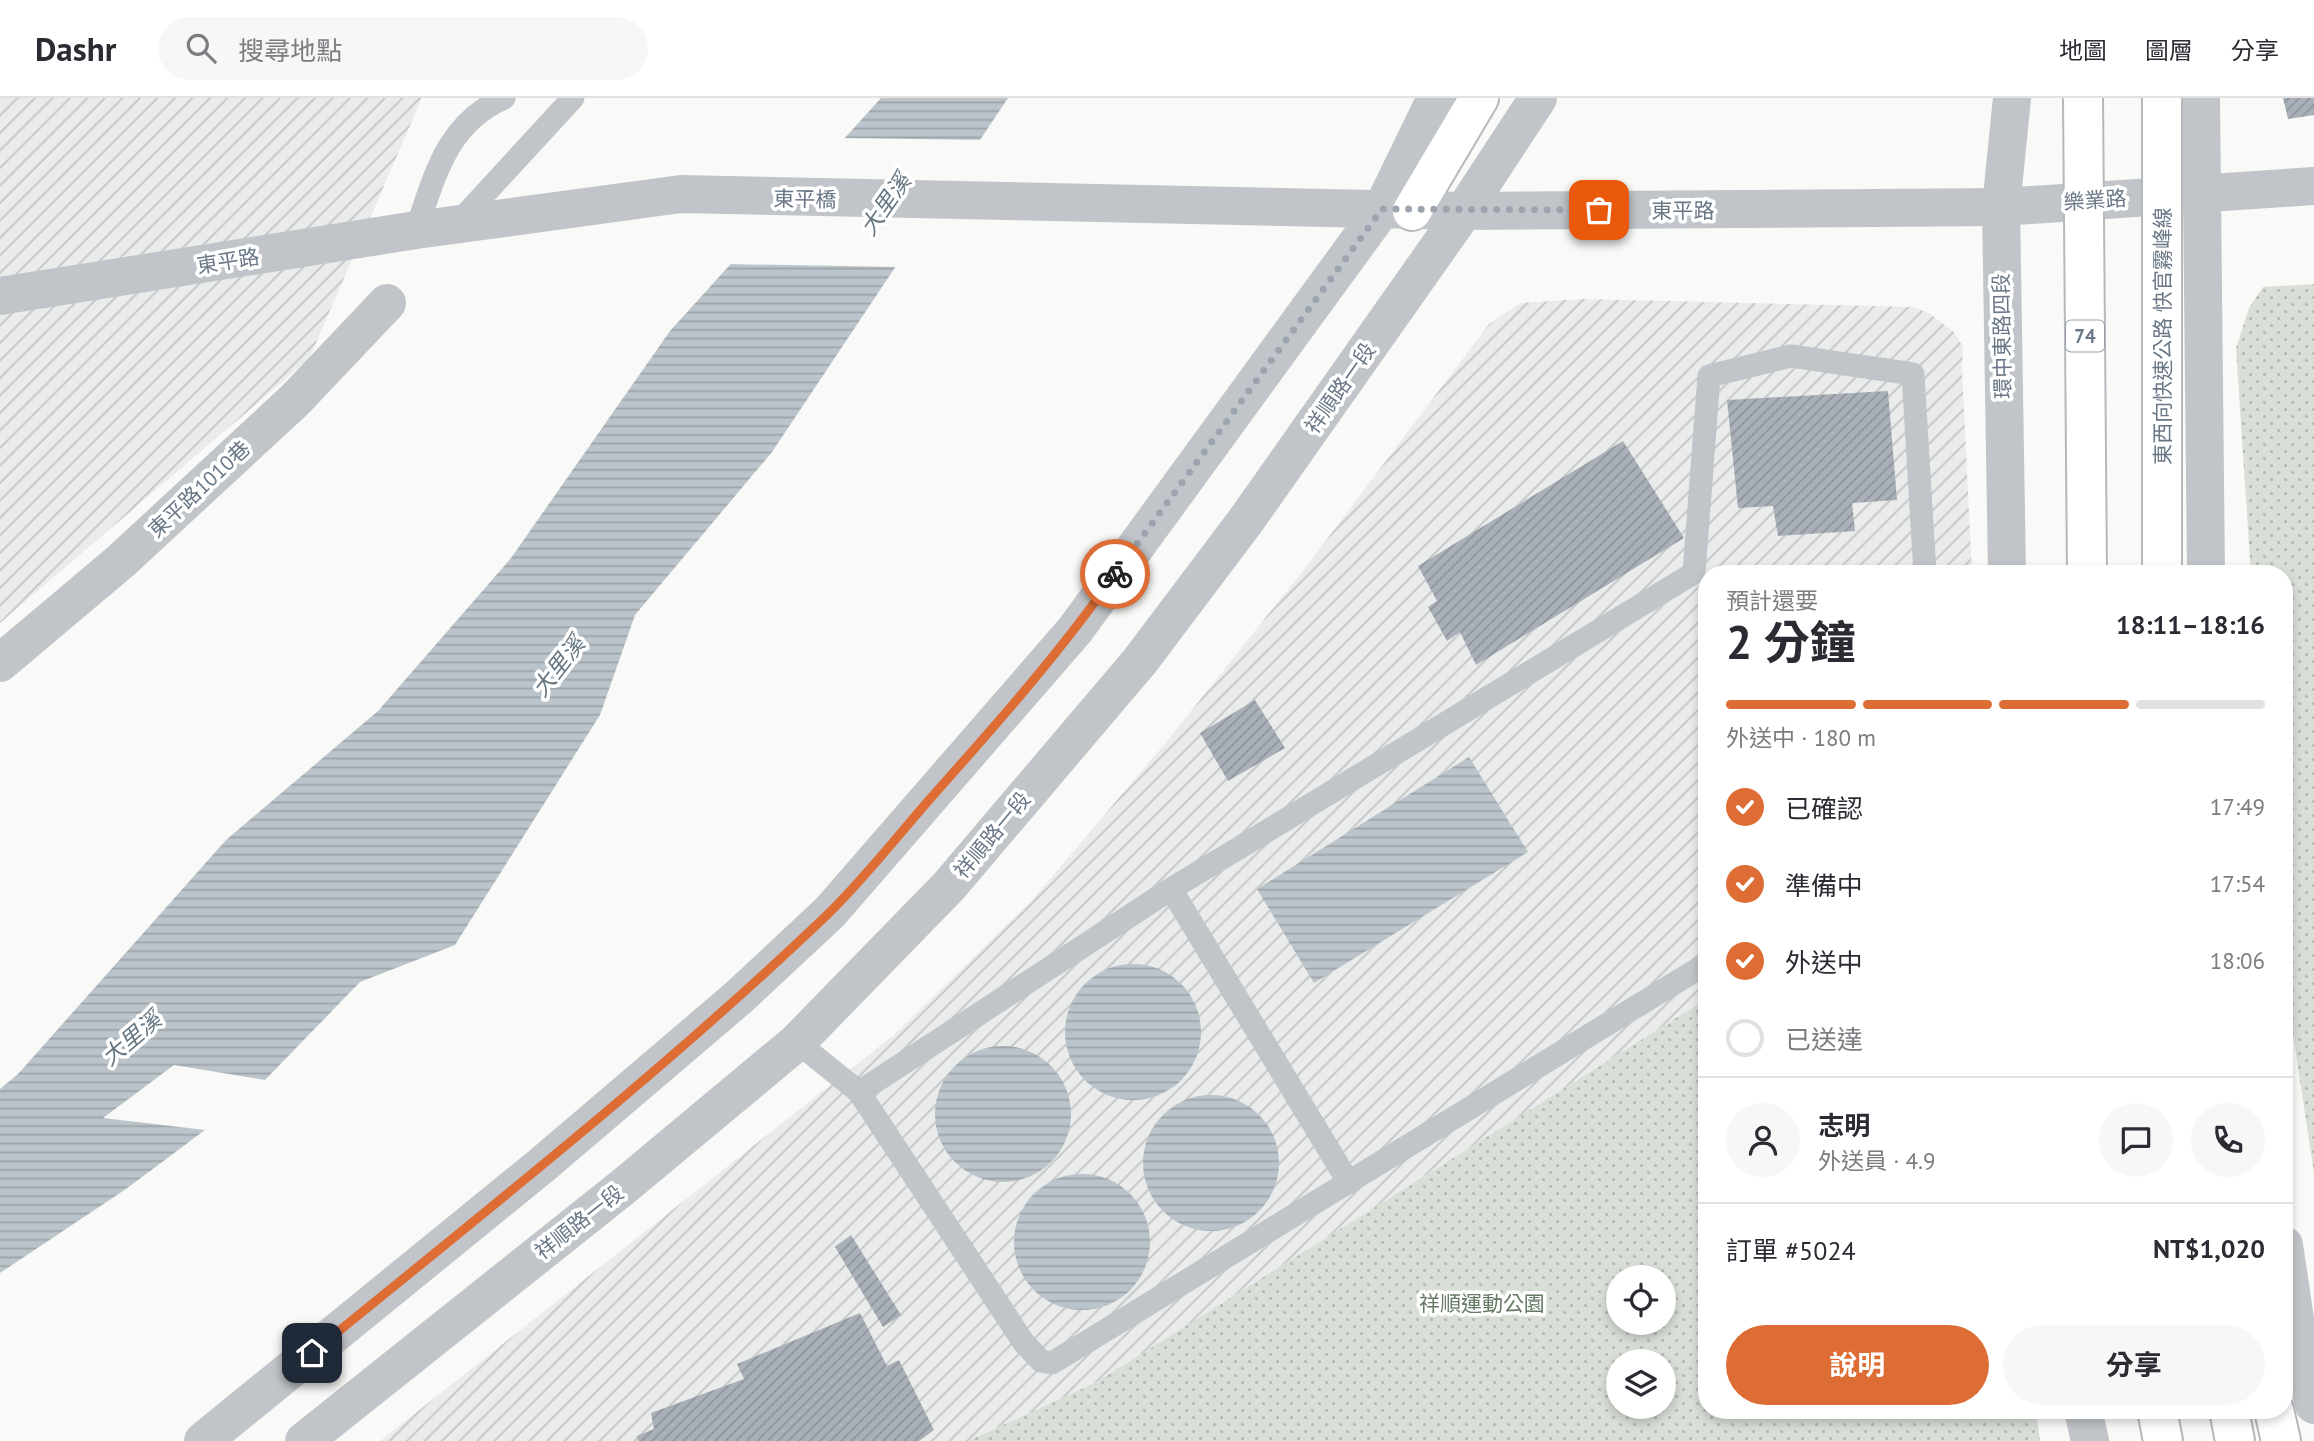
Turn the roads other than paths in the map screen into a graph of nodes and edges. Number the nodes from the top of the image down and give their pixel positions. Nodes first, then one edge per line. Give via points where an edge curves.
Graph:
1 (504, 98) edge
2 (573, 98) edge
3 (1436, 98) edge
4 (1479, 98) edge
5 (1538, 98) edge
6 (2012, 98) edge
7 (2083, 98) edge
8 (2162, 98) edge
9 (2201, 98) edge
10 (2314, 186) edge
11 (2201, 192) junction
12 (2001, 207) junction
13 (1323, 209) joint
14 (1397, 210) junction
15 (1464, 211) junction
16 (456, 225) junction
17 (416, 230) junction
18 (0, 296) edge
19 (387, 303) dead end
20 (1924, 565) edge
21 (2007, 565) edge
22 (2087, 565) edge
23 (2162, 565) edge
24 (2206, 565) edge
25 (0, 663) edge
26 (1171, 889) junction
27 (1698, 969) edge
28 (797, 1042) junction
29 (859, 1092) junction
30 (1349, 1182) junction
31 (2293, 1306) edge
32 (2314, 1405) edge
33 (2085, 1419) edge
34 (2159, 1419) edge
35 (2231, 1419) edge
36 (2276, 1419) edge
37 (2288, 1419) edge
38 (203, 1441) edge
39 (304, 1441) edge
40 (2090, 1441) edge
41 (2163, 1441) edge
42 (2235, 1441) edge
43 (2281, 1441) edge
44 (2292, 1441) edge

1 - 17 lane via 462,129 441,156
2 - 16 lane
3 - 14 street
4 - 14 highway
5 - 15 street, 祥順路一段
6 - 12 street, 環中東路四段
7 - 22 highway, 74, bridge
8 - 23 highway, 東西向快速公路 快官霧峰線, bridge
9 - 11 street
10 - 11 street, 樂業路
11 - 12 street, 樂業路
11 - 24 street
12 - 15 street, 東平路
12 - 21 street, 環中東路四段
13 - 14 street, 東平路
13 - 16 street, 東平橋 via 681,194
14 - 15 street, 東平路
14 - 38 street via 1076,629 830,912 739,997 542,1166
15 - 28 street, 祥順路一段 via 1255,508 1140,661 949,886
16 - 17 street, 東平路
17 - 18 street, 東平路
19 - 25 street, 東平路1010巷 via 295,400 121,561
20 - 26 lane via 1913,374 1791,356 1709,376 1694,573
26 - 29 lane
26 - 30 lane
27 - 30 lane
28 - 29 lane
28 - 39 street, 祥順路一段
29 - 30 lane via 1024,1343 1041,1361 1052,1363
31 - 32 street
33 - 40 street
34 - 41 highway
35 - 42 highway
36 - 43 highway
37 - 44 street

